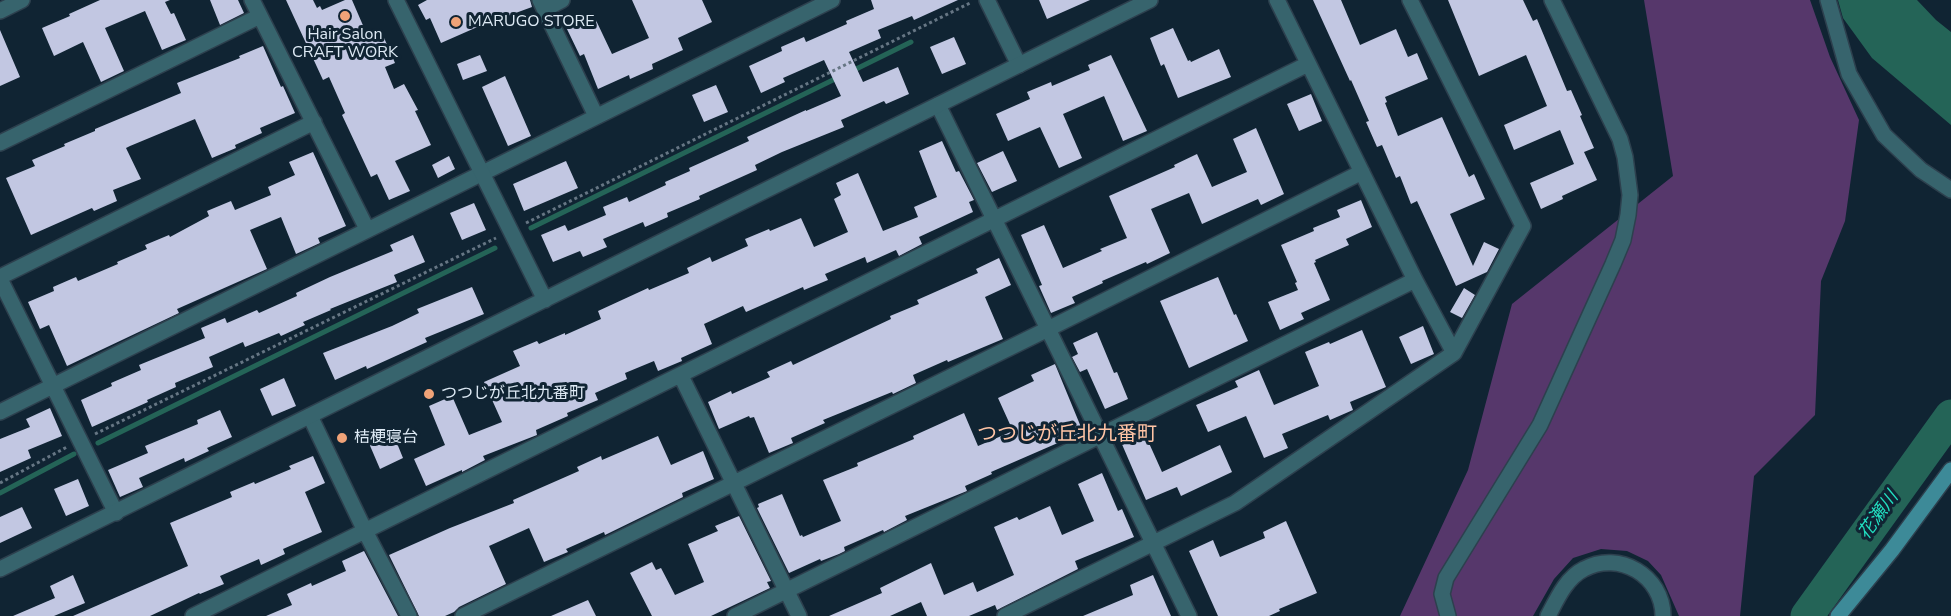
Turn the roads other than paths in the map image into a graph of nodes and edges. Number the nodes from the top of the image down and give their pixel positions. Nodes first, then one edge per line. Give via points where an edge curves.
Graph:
1 (22, 0) edge
2 (252, 0) edge
3 (396, 0) edge
4 (562, 0) edge
5 (832, 0) edge
6 (987, 0) edge
7 (1150, 0) edge
8 (1277, 0) edge
9 (1410, 0) edge
10 (1552, 0) edge
11 (1828, 0) edge
12 (542, 4) edge
13 (0, 11) edge
14 (260, 16) junction
15 (1308, 64) junction
16 (1019, 65) junction
17 (938, 105) junction
18 (596, 116) junction
19 (314, 122) junction
20 (0, 143) edge
21 (1362, 172) junction
22 (481, 173) junction
23 (1951, 190) edge
24 (994, 220) junction
25 (367, 229) junction
26 (0, 278) edge
27 (1415, 280) junction
28 (545, 300) junction
29 (1048, 328) junction
30 (1455, 353) junction
31 (681, 376) junction
32 (52, 385) junction
33 (0, 412) edge
34 (310, 416) junction
35 (1101, 435) junction
36 (1951, 470) edge
37 (733, 484) junction
38 (116, 513) junction
39 (365, 531) junction
40 (1154, 543) junction
41 (0, 569) edge
42 (786, 591) junction
43 (193, 616) edge
44 (409, 616) edge
45 (463, 616) edge
46 (735, 616) edge
47 (799, 616) edge
48 (1005, 616) edge
49 (1189, 616) edge
50 (1448, 616) edge
51 (1548, 616) edge
52 (1663, 616) edge
53 (1838, 616) edge

1 - 13 street
2 - 14 street
3 - 22 street
4 - 12 street
5 - 18 street
6 - 16 street
7 - 16 street
8 - 15 street
9 - 30 street via 1523,226
10 - 50 street via 1620,139 1629,177 1628,215 1613,264 1540,425 1446,578 1442,594
11 - 23 street via 1849,74 1884,135 1921,170
12 - 18 street
14 - 19 street
14 - 20 street
15 - 21 street
15 - 24 street
16 - 17 street
17 - 24 street
17 - 28 street
18 - 22 street
19 - 25 street
19 - 26 street
21 - 27 street
21 - 29 street
22 - 25 street
22 - 28 street
24 - 29 street
24 - 31 street
25 - 32 street
26 - 32 street
27 - 30 street
27 - 35 street
28 - 34 street
29 - 35 street
29 - 37 street
30 - 40 street via 1234,503
31 - 37 street
31 - 39 street
32 - 33 street
32 - 38 street
34 - 38 street
34 - 39 street
35 - 40 street
35 - 42 street
36 - 53 main road
37 - 42 street
37 - 45 street
38 - 41 street
39 - 43 street
39 - 44 street
40 - 48 street
40 - 49 street
42 - 46 street
42 - 47 street
51 - 52 street via 1570,579 1583,569 1602,563 1623,564 1646,576 1663,606

